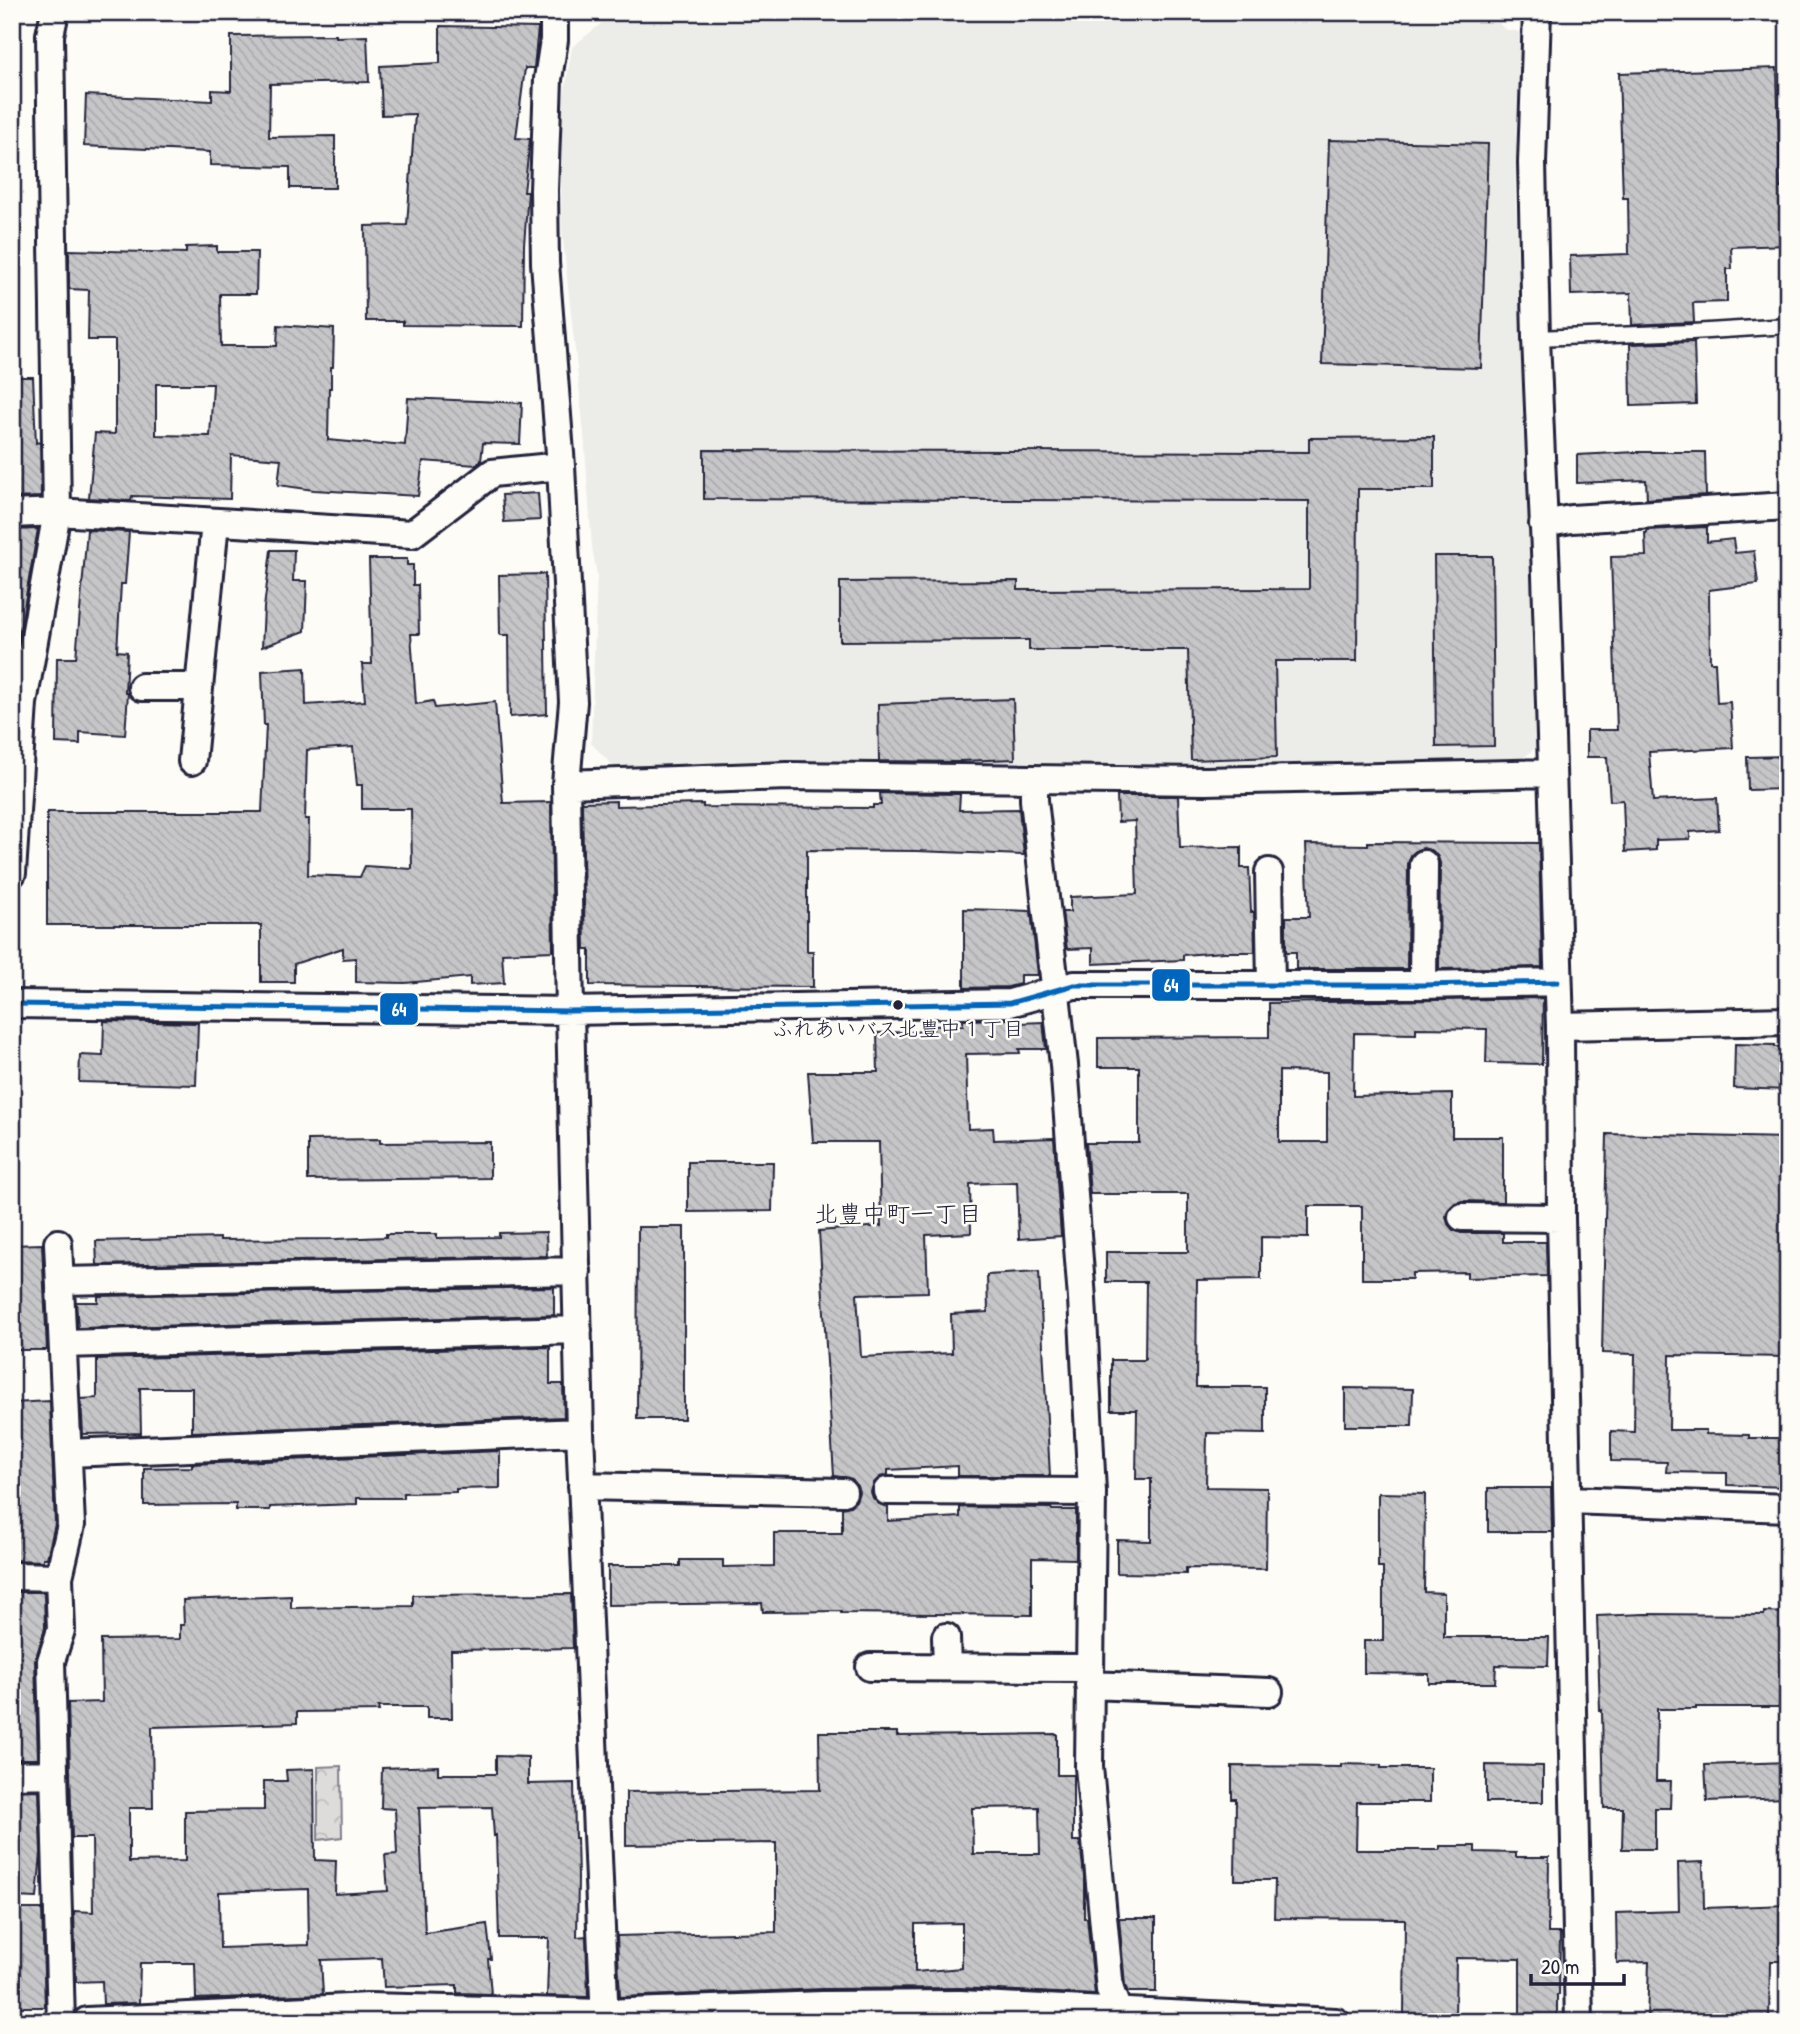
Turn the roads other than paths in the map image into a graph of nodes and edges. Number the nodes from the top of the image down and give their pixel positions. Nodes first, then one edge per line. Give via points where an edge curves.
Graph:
1 (55, 12) edge
2 (554, 12) edge
3 (1537, 12) edge
4 (1788, 326) edge
5 (1536, 338) junction
6 (561, 466) junction
7 (1788, 506) edge
8 (57, 512) junction
9 (12, 514) edge
10 (215, 522) junction
11 (1543, 524) junction
12 (142, 687) dead end
13 (199, 687) junction
14 (191, 761) dead end
15 (1552, 773) junction
16 (1034, 779) junction
17 (566, 784) junction
18 (1424, 864) dead end
19 (1269, 872) dead end
20 (12, 873) edge
21 (1558, 982) junction
22 (1270, 985) junction
23 (1423, 985) junction
24 (1056, 989) junction
25 (12, 1004) edge
26 (570, 1011) junction
27 (1788, 1021) edge
28 (1560, 1026) junction
29 (1462, 1217) dead end
30 (1561, 1218) junction
31 (58, 1243) dead end
32 (577, 1271) junction
33 (60, 1282) junction
34 (578, 1330) junction
35 (63, 1343) junction
36 (580, 1432) junction
37 (68, 1453) junction
38 (582, 1486) junction
39 (887, 1491) dead end
40 (843, 1492) dead end
41 (1092, 1492) junction
42 (1568, 1500) junction
43 (1788, 1508) edge
44 (12, 1576) edge
45 (59, 1577) junction
46 (946, 1637) dead end
47 (870, 1667) dead end
48 (947, 1667) junction
49 (1089, 1676) junction
50 (1269, 1692) dead end
51 (53, 1774) junction
52 (12, 1775) edge
53 (1118, 2016) edge
54 (605, 2017) edge
55 (87, 2021) edge
56 (61, 2022) edge
57 (1336, 2022) edge
58 (1579, 2022) edge

1 - 8 street via 50,35
2 - 6 street via 544,190 545,263
3 - 5 street via 1532,163
4 - 5 lane
5 - 11 street
6 - 10 street via 492,473 412,534
6 - 17 street via 573,702
7 - 11 street
8 - 9 street
8 - 10 street
8 - 20 street via 23,704
10 - 13 street
11 - 15 street
12 - 13 street
13 - 14 street
15 - 16 street via 1206,781
15 - 21 street
16 - 17 street via 787,776
16 - 24 street
17 - 26 street
18 - 23 street
19 - 22 street
21 - 23 street
21 - 28 street
22 - 23 street
22 - 24 street via 1074,985
24 - 26 street via 1010,1003
24 - 41 street via 1081,1285
25 - 26 street
26 - 32 street
27 - 28 street
28 - 30 street
29 - 30 street
30 - 42 street
31 - 33 street
32 - 33 street
32 - 34 street
33 - 35 street
34 - 35 street
34 - 36 street
35 - 37 street
36 - 37 street
36 - 38 street
37 - 45 street via 71,1525
38 - 40 street
38 - 54 street
39 - 41 street
41 - 49 street
42 - 43 street
42 - 58 street
44 - 45 street
45 - 51 street via 61,1630 51,1661
46 - 48 street
47 - 48 street
48 - 49 street
49 - 50 street
49 - 53 street via 1088,1767 1110,1990
51 - 52 street
51 - 56 street
53 - 54 street via 946,2004 823,2005
53 - 57 street
54 - 55 street via 369,2007

